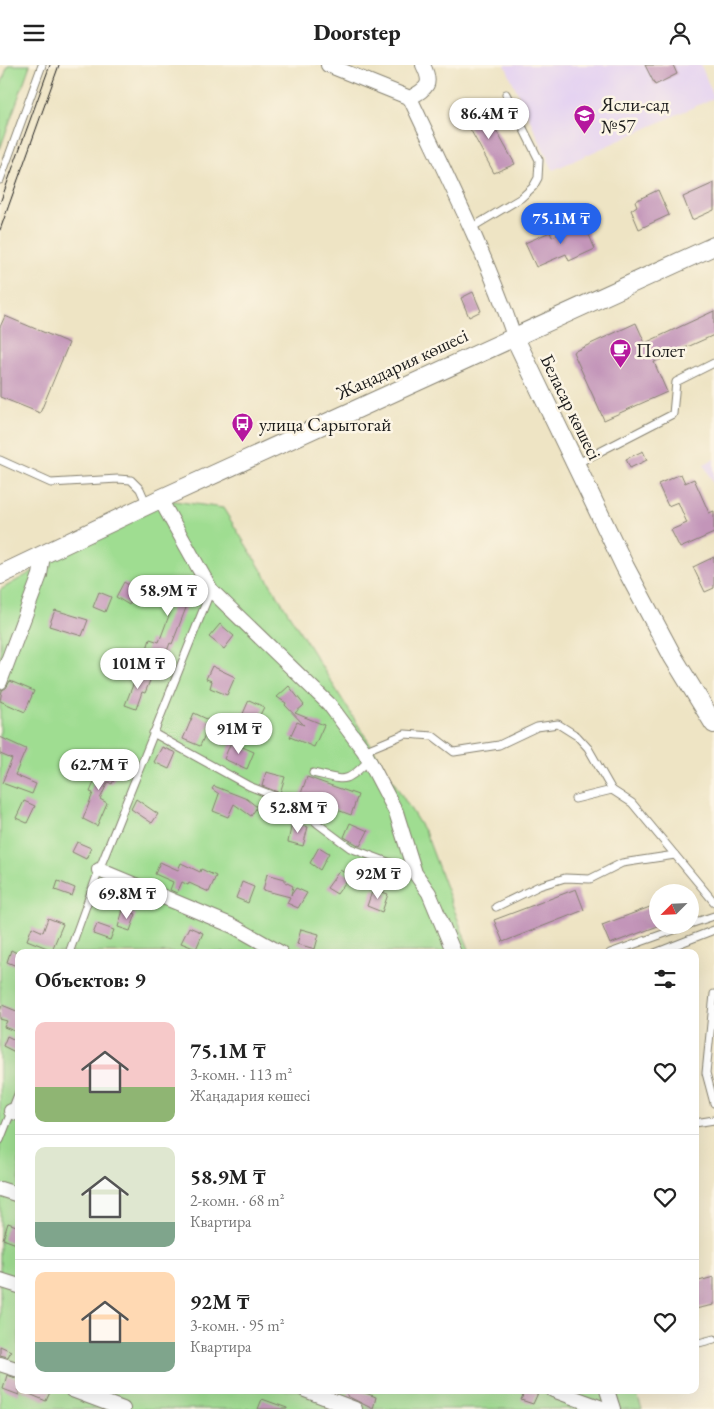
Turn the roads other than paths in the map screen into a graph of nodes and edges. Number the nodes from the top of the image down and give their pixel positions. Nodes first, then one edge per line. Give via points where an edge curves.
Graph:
1 (42, 65) edge
2 (328, 65) edge
3 (423, 65) edge
4 (506, 94) dead end
5 (410, 98) junction
6 (0, 180) edge
7 (471, 228) junction
8 (714, 246) edge
9 (514, 336) junction
10 (714, 363) edge
11 (0, 460) edge
12 (576, 464) junction
13 (154, 502) junction
14 (43, 555) junction
15 (0, 575) edge
16 (211, 590) junction
17 (0, 682) edge
18 (714, 724) edge
19 (153, 733) junction
20 (367, 755) junction
21 (313, 773) dead end
22 (612, 790) junction
23 (575, 799) dead end
24 (675, 855) junction
25 (99, 870) junction
26 (415, 873) junction
27 (714, 903) edge
28 (496, 907) dead end
29 (714, 916) edge
30 (699, 921) edge
31 (714, 930) edge
32 (664, 934) edge
33 (70, 949) edge
34 (275, 949) edge
35 (452, 949) edge
36 (621, 949) edge
37 (665, 949) edge
38 (714, 994) edge
39 (714, 1103) edge
40 (15, 1112) edge
41 (714, 1120) edge
42 (699, 1122) edge
43 (0, 1140) edge
44 (0, 1189) edge
45 (15, 1194) edge
46 (0, 1280) edge
47 (15, 1285) edge
48 (714, 1339) edge
49 (699, 1343) edge
50 (0, 1363) edge
51 (15, 1369) edge
52 (83, 1394) edge
53 (316, 1394) edge
54 (564, 1394) edge
55 (608, 1394) edge
56 (123, 1409) edge
57 (355, 1409) edge
58 (606, 1409) edge
59 (613, 1409) edge

1 - 6 lane
2 - 5 street
3 - 5 street via 428,83 425,89
4 - 7 lane via 539,160 538,178 521,198
5 - 7 street, Беласар көшесі
7 - 9 street, Беласар көшесі
8 - 9 street, Жаңадария көшесі
9 - 12 street, Беласар көшесі
9 - 13 street, Жаңадария көшесі
10 - 12 lane via 676,382 673,414
11 - 13 lane via 51,483 130,481
12 - 18 street, Беласар көшесі via 638,592
13 - 14 street, Жаңадария көшесі
13 - 16 street
14 - 15 street, Жаңадария көшесі
14 - 17 street via 40,575
16 - 19 lane
16 - 20 street via 329,704
19 - 25 lane
19 - 26 lane via 249,786 297,805 350,848
20 - 21 lane via 352,777 341,779
20 - 22 lane via 405,734 433,736 454,752 499,745 537,727 558,724 588,748
20 - 26 street via 396,812
22 - 23 lane
22 - 24 lane via 632,803
24 - 27 lane
24 - 28 lane via 622,863 590,879 565,878 539,885
25 - 33 lane
25 - 34 street via 233,926
26 - 35 street via 429,893
29 - 30 lane
31 - 37 lane
32 - 36 lane
38 - 39 lane via 706,1073
40 - 43 lane
41 - 42 lane
44 - 45 street
46 - 47 street
48 - 49 lane
50 - 51 street
52 - 56 street
53 - 57 street
54 - 58 street
55 - 59 street

